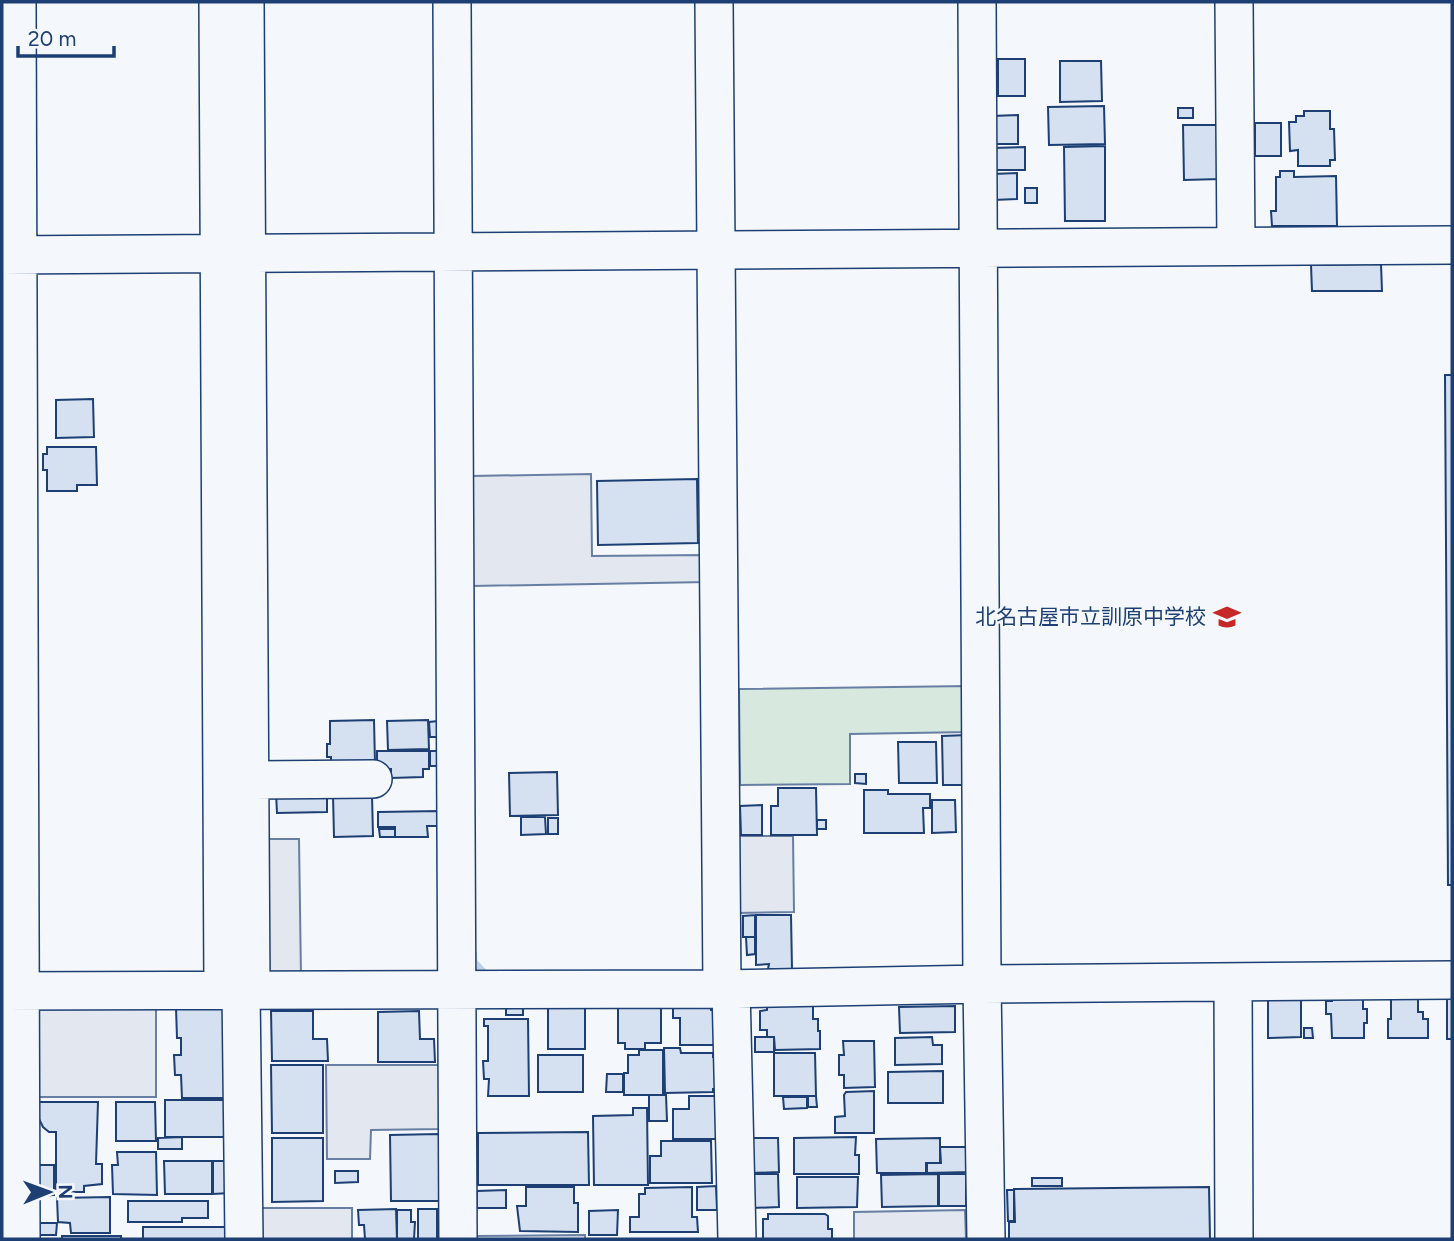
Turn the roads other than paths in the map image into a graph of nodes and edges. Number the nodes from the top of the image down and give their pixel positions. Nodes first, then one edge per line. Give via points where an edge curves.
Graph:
1 (17, 2) edge
2 (218, 2) edge
3 (245, 2) edge
4 (452, 2) edge
5 (714, 2) edge
6 (977, 2) edge
7 (1234, 2) edge
8 (1452, 245) edge
9 (1236, 246) junction
10 (979, 248) junction
11 (716, 250) junction
12 (453, 252) junction
13 (233, 253) junction
14 (10, 255) edge
15 (373, 779) dead end
16 (250, 780) junction
17 (1452, 980) edge
18 (1233, 982) junction
19 (982, 984) junction
20 (457, 989) junction
21 (726, 989) junction
22 (238, 990) junction
23 (12, 991) edge
24 (11, 1091) edge
25 (21, 1239) edge
26 (244, 1239) edge
27 (458, 1239) edge
28 (737, 1239) edge
29 (986, 1239) edge
30 (1234, 1239) edge

1 - 14 street
2 - 13 street
3 - 13 street
4 - 12 street
5 - 11 street
6 - 10 street
7 - 9 street
8 - 9 street
9 - 10 street
10 - 11 street
10 - 19 street
11 - 12 street
11 - 21 street
12 - 13 street
12 - 20 street
13 - 14 street
13 - 16 street
13 - 22 street
14 - 23 street
15 - 16 street
16 - 22 street
17 - 18 street
18 - 19 street
18 - 30 street
19 - 21 street
19 - 29 street
20 - 21 street
20 - 22 street
20 - 27 street
21 - 28 street
22 - 23 street
22 - 26 street
23 - 24 street
24 - 25 street

